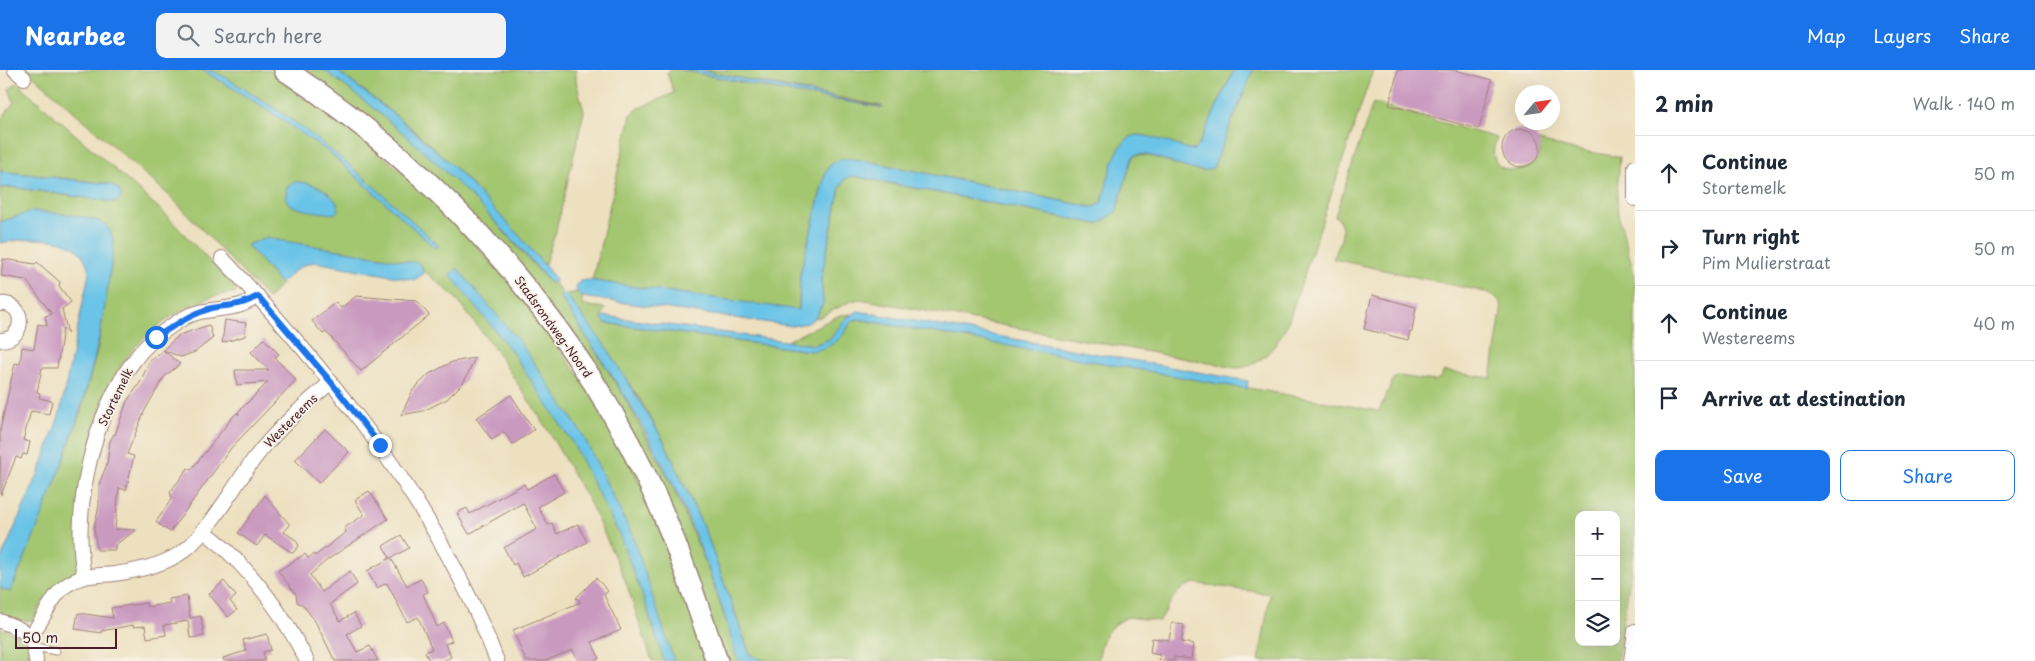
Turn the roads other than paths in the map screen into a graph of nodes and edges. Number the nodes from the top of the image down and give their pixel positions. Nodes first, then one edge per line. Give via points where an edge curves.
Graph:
1 (285, 70) edge
2 (1635, 167) edge
3 (1635, 199) edge
4 (222, 258) dead end
5 (258, 296) junction
6 (0, 304) edge
7 (0, 342) edge
8 (331, 382) junction
9 (203, 530) junction
10 (84, 576) junction
11 (0, 621) edge
12 (1635, 631) edge
13 (34, 648) edge
14 (56, 651) dead end
15 (308, 661) edge
16 (498, 661) edge
17 (717, 661) edge
18 (1631, 661) edge

1 - 17 main road, Stadsrondweg-Noord via 367,128 432,186 532,296 570,348 623,433 686,568
2 - 3 street
4 - 5 street
5 - 8 street
5 - 10 street, Stortemelk via 241,305 213,308 184,318 156,337 136,358 102,421 89,465 81,508
6 - 7 street via 15,308 21,320 18,332
8 - 9 street, Westereems via 299,409 255,457
8 - 16 street via 380,445 415,498 455,568
9 - 10 street, Westereems via 185,550 160,563 116,574
9 - 15 street via 230,552 263,589
10 - 13 street, Westereems via 63,588 49,606
11 - 13 street via 20,629
12 - 18 street
13 - 14 lane

